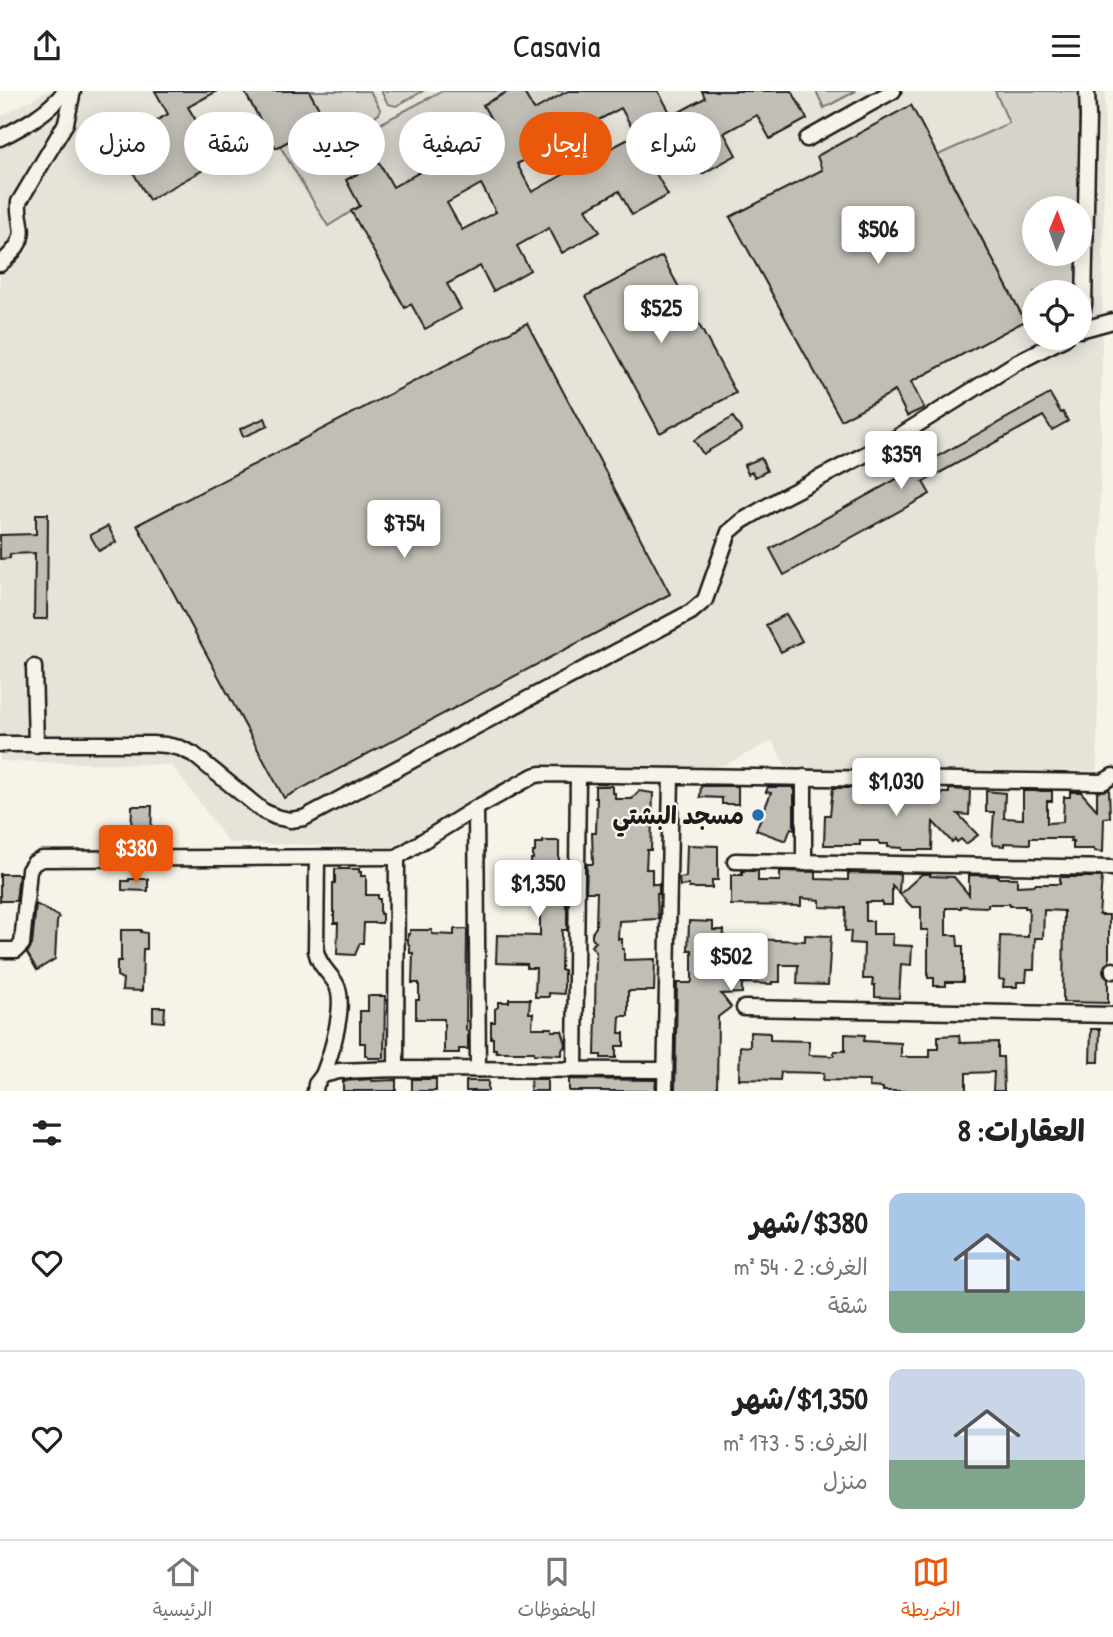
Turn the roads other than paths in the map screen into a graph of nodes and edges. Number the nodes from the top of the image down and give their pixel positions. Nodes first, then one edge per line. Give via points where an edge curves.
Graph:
1 (65, 91) edge
2 (73, 91) edge
3 (893, 91) edge
4 (1087, 91) edge
5 (0, 138) edge
6 (807, 139) dead end
7 (0, 264) edge
8 (1085, 280) edge
9 (1113, 321) edge
10 (1092, 327) edge
11 (1041, 350) edge
12 (34, 667) dead end
13 (0, 744) edge
14 (36, 745) junction
15 (578, 775) junction
16 (671, 776) junction
17 (1113, 776) edge
18 (804, 777) junction
19 (476, 808) junction
20 (397, 856) junction
21 (317, 858) junction
22 (734, 861) dead end
23 (804, 863) junction
24 (1113, 868) edge
25 (0, 950) edge
26 (744, 1008) dead end
27 (1113, 1015) edge
28 (396, 1069) junction
29 (478, 1069) junction
30 (575, 1069) junction
31 (665, 1070) junction
32 (323, 1075) junction
33 (315, 1091) edge
34 (665, 1091) edge

1 - 5 street via 47,110
2 - 7 street via 66,123 19,202 22,240
3 - 6 street
4 - 8 street
9 - 10 street
11 - 14 street via 891,441 741,521 729,532 705,600 691,612 304,818 290,820 263,811 180,748
12 - 14 street
13 - 14 street
15 - 16 street
15 - 19 street via 533,776
15 - 30 street
16 - 18 street
16 - 31 street
17 - 18 street via 1103,782
18 - 23 street
19 - 20 street
19 - 29 street
20 - 21 street
20 - 28 street
21 - 25 street via 42,859 29,870 22,944 16,950
21 - 32 street via 316,951 340,996 333,1047
22 - 23 street
23 - 24 street
26 - 27 street
28 - 29 street
28 - 32 street
29 - 30 street
30 - 31 street
31 - 34 street
32 - 33 street

